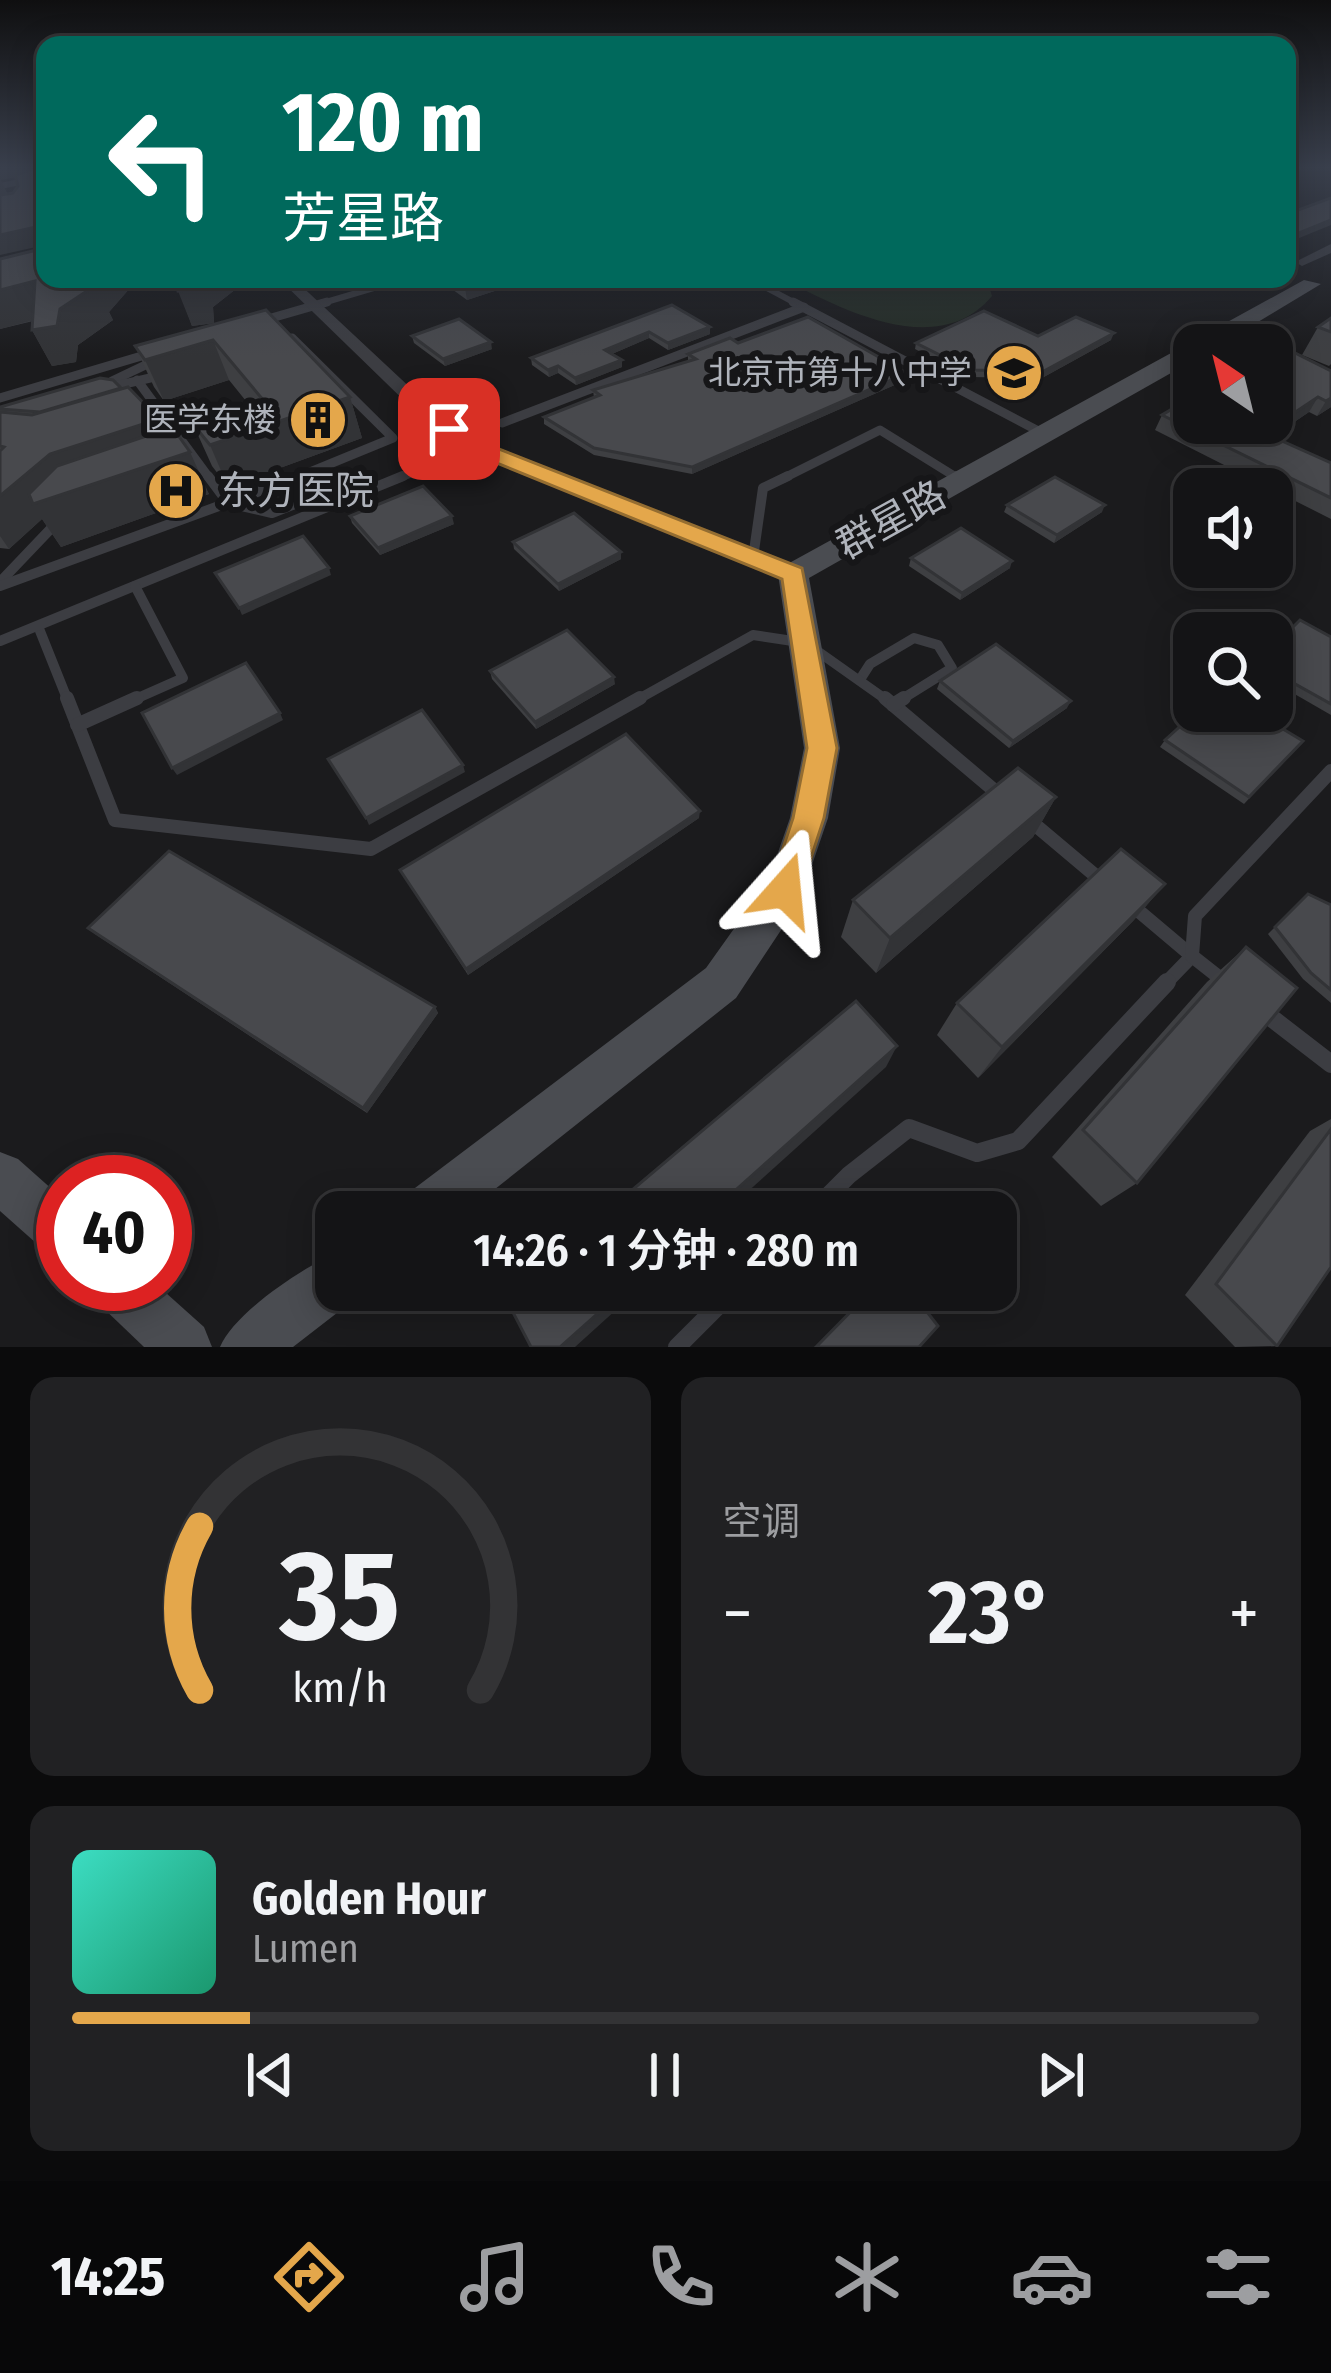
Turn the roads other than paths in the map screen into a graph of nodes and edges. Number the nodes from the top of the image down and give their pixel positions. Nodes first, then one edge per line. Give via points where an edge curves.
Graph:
1 (1331, 248) edge
2 (1306, 280) edge
3 (296, 288) edge
4 (373, 288) edge
5 (767, 288) edge
6 (1293, 288) edge
7 (1331, 300) edge
8 (314, 305) junction
9 (804, 308) junction
10 (1237, 324) edge
11 (247, 325) edge
12 (273, 341) edge
13 (157, 351) edge
14 (177, 353) edge
15 (1173, 363) edge
16 (168, 374) edge
17 (137, 380) junction
18 (0, 398) edge
19 (159, 410) junction
20 (138, 417) edge
21 (502, 424) dead end
22 (1046, 435) junction
23 (444, 459) dead end
24 (195, 460) junction
25 (176, 466) edge
26 (963, 481) junction
27 (346, 484) dead end
28 (77, 500) edge
29 (228, 503) junction
30 (753, 558) junction
31 (793, 574) junction
32 (0, 584) edge
33 (135, 586) junction
34 (38, 626) junction
35 (0, 641) edge
36 (806, 643) junction
37 (860, 678) junction
38 (893, 705) junction
39 (77, 725) junction
40 (1331, 771) edge
41 (1192, 956) junction
42 (1331, 1064) edge
43 (0, 1177) edge
44 (452, 1191) edge
45 (833, 1191) edge
46 (36, 1209) edge
47 (315, 1296) edge
48 (146, 1311) edge
49 (713, 1311) edge
50 (184, 1347) edge
51 (248, 1347) edge
52 (677, 1347) edge

1 - 2 street
2 - 7 street
3 - 8 street
4 - 8 lane
5 - 9 lane
6 - 10 street
8 - 11 lane
8 - 30 street via 425,411 474,446
9 - 21 lane
9 - 22 lane
12 - 29 lane via 291,337 393,437
13 - 18 lane
14 - 17 lane via 94,392
15 - 22 street, 群星路
16 - 17 lane
17 - 19 lane
19 - 20 lane
19 - 24 lane
22 - 26 street, 群星路
23 - 33 lane
24 - 25 lane
24 - 29 lane
26 - 30 lane via 880,430 763,488
26 - 31 street, 群星路
27 - 29 lane via 272,513
28 - 32 lane
29 - 32 lane
30 - 31 street
31 - 36 street, 群星路
33 - 34 lane
33 - 39 lane via 183,678
34 - 35 lane
34 - 39 lane
36 - 37 lane
36 - 39 lane via 753,635 370,850 115,820
36 - 44 street, 群星路 via 822,748 785,890 721,983
37 - 38 lane
37 - 38 lane via 914,638 938,645 952,668
38 - 41 lane
40 - 41 lane via 1195,916
41 - 42 lane
41 - 45 lane via 1018,1141 977,1153 909,1128
43 - 46 street
47 - 51 street
48 - 50 street
49 - 52 lane

